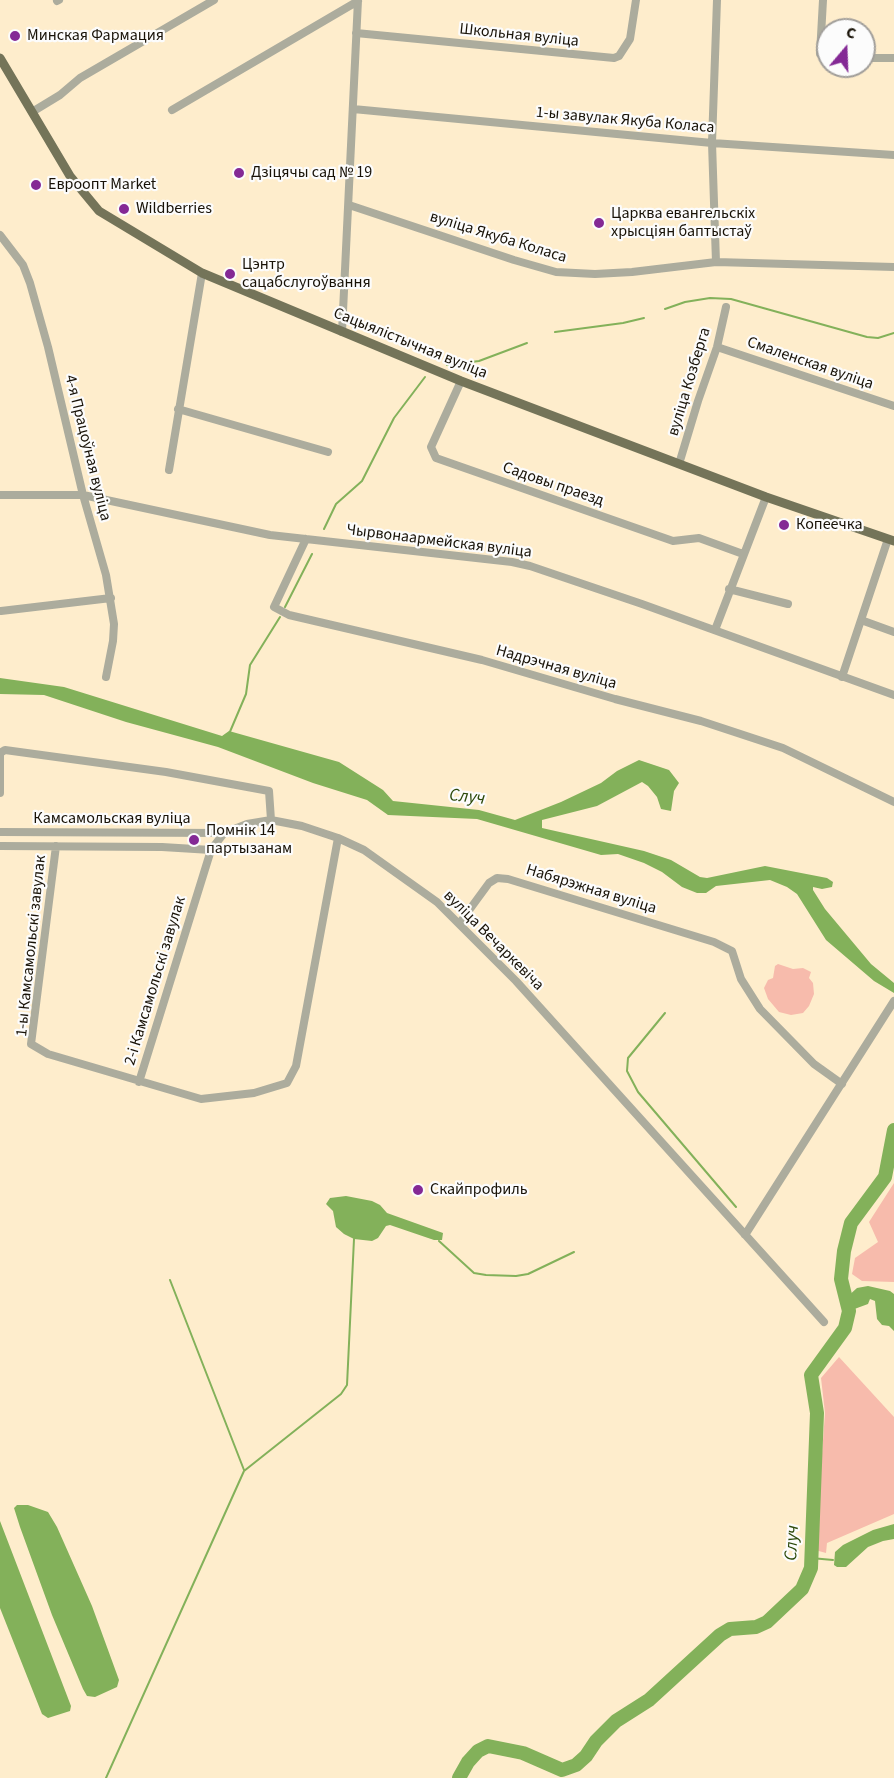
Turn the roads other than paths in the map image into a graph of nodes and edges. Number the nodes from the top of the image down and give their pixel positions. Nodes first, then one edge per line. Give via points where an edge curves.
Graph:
1 (214, 0) edge
2 (358, 0) edge
3 (636, 0) edge
4 (717, 0) edge
5 (823, 0) edge
6 (822, 18) edge
7 (357, 33) junction
8 (0, 58) edge
9 (876, 58) edge
10 (894, 58) edge
11 (172, 110) dead end
12 (353, 110) junction
13 (32, 112) junction
14 (712, 143) junction
15 (894, 155) edge
16 (349, 205) junction
17 (0, 235) edge
18 (716, 262) junction
19 (894, 267) edge
20 (202, 273) junction
21 (726, 307) dead end
22 (342, 332) junction
23 (717, 346) junction
24 (461, 381) junction
25 (894, 406) edge
26 (178, 409) junction
27 (328, 452) dead end
28 (679, 464) junction
29 (169, 470) dead end
30 (0, 495) edge
31 (83, 495) junction
32 (766, 496) junction
33 (306, 539) junction
34 (891, 540) edge
35 (742, 554) junction
36 (729, 589) junction
37 (111, 598) junction
38 (788, 604) dead end
39 (1, 611) edge
40 (861, 620) junction
41 (714, 630) junction
42 (894, 632) edge
43 (106, 677) dead end
44 (842, 677) junction
45 (894, 695) edge
46 (0, 793) edge
47 (894, 802) edge
48 (271, 820) junction
49 (0, 832) edge
50 (224, 833) junction
51 (338, 838) junction
52 (0, 846) edge
53 (57, 846) junction
54 (211, 850) junction
55 (459, 924) junction
56 (894, 1001) edge
57 (139, 1082) junction
58 (842, 1084) junction
59 (745, 1235) junction
60 (824, 1322) dead end

1 - 13 street via 80,78
2 - 7 street
2 - 11 street
3 - 7 street, Школьная вуліца via 630,39 614,58
4 - 14 street
5 - 6 street
7 - 12 street
8 - 13 main road, Сацыялістычная вуліца
9 - 10 street
12 - 14 street, 1-ы завулак Якуба Коласа
12 - 16 street
13 - 20 main road, Сацыялістычная вуліца via 70,176 99,211
14 - 15 street, 1-ы завулак Якуба Коласа
14 - 18 street
16 - 18 street, вуліца Якуба Коласа via 556,272 613,273
16 - 22 street
17 - 31 street, 4-я Працоўная вуліца via 23,265 30,284
18 - 19 street, вуліца Якуба Коласа
20 - 22 main road, Сацыялістычная вуліца
20 - 26 street
21 - 23 street, вуліца Козберга
22 - 24 main road, Сацыялістычная вуліца
23 - 25 street, Смаленская вуліца
23 - 28 street, вуліца Козберга
24 - 28 main road, Сацыялістычная вуліца
24 - 35 street, Садовы праезд via 430,447 436,458 673,541 699,538
26 - 27 street
26 - 29 street
28 - 32 main road, Сацыялістычная вуліца
30 - 31 street, Чырвонаармейская вуліца
31 - 33 street, Чырвонаармейская вуліца via 270,536
31 - 37 street, 4-я Працоўная вуліца
32 - 34 main road, Сацыялістычная вуліца
32 - 35 street
33 - 41 street, Чырвонаармейская вуліца via 530,566
33 - 47 street, Надрэчная вуліца via 274,607 289,615 482,660 701,721 783,748
34 - 40 street
35 - 36 street
36 - 38 street
36 - 41 street
37 - 39 street
37 - 43 street, 4-я Працоўная вуліца via 114,641
40 - 42 street
40 - 44 street
41 - 44 street, Чырвонаармейская вуліца
44 - 45 street, Чырвонаармейская вуліца
46 - 48 street via 0,753 5,750 269,791
48 - 50 street
48 - 51 street, вуліца Вечаркевіча
49 - 50 street, Камсамольская вуліца
50 - 54 street, 2-і Камсамольскі завулак
51 - 55 street, вуліца Вечаркевіча via 364,850 409,881
51 - 57 street, 2-і Камсамольскі завулак via 296,1066 287,1083 254,1093 201,1099
52 - 53 street, Камсамольская вуліца
53 - 54 street, Камсамольская вуліца
53 - 57 street, 1-ы Камсамольскі завулак via 31,1044 48,1054
54 - 57 street, 2-і Камсамольскі завулак
55 - 58 street, Набярэжная вуліца via 497,878 714,942 732,951 741,979 760,1009 814,1064
55 - 59 street, вуліца Вечаркевіча via 516,981
56 - 58 street
58 - 59 street
59 - 60 street

